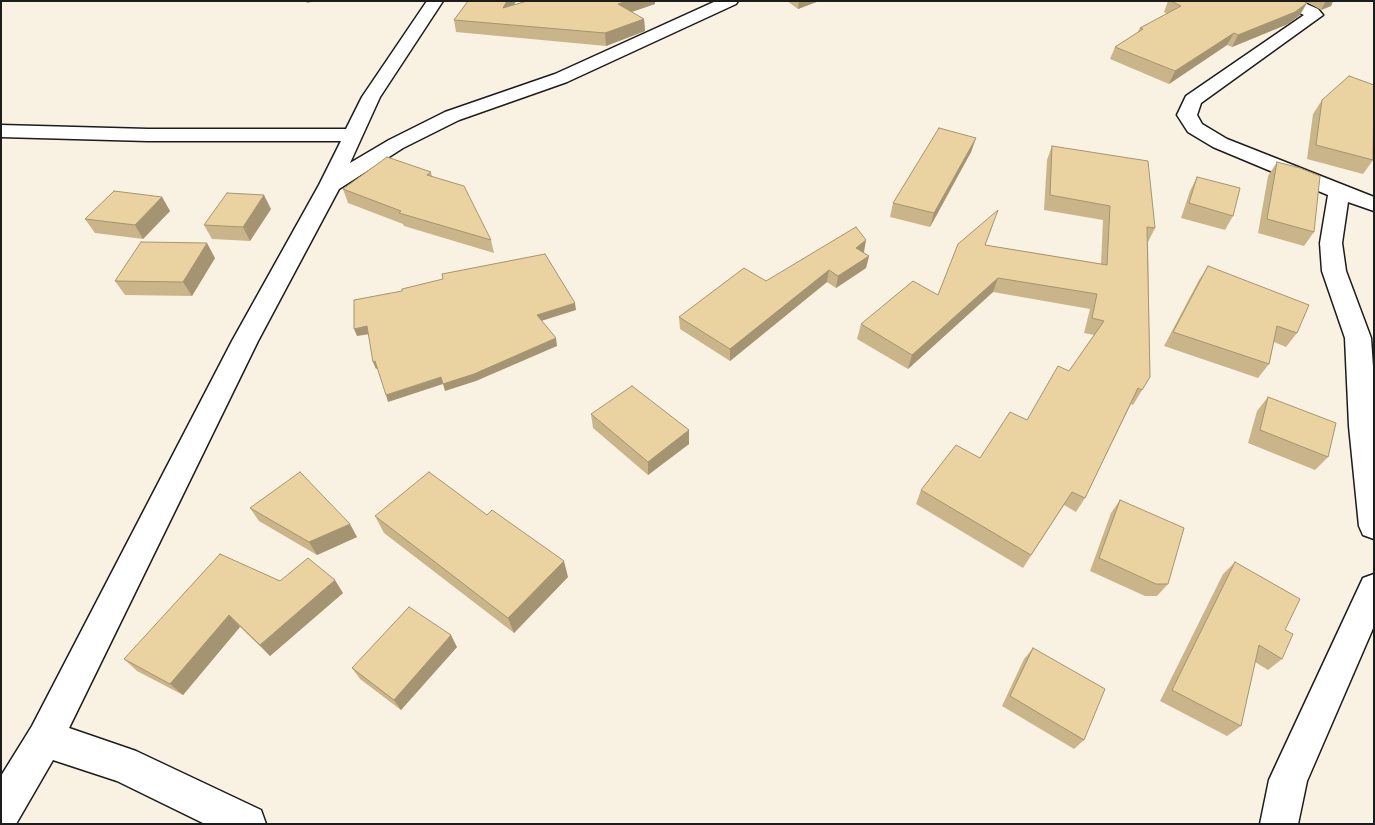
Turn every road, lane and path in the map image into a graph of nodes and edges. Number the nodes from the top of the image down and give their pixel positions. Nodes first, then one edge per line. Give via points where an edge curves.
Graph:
1 (435, 1) edge
2 (730, 1) edge
3 (1285, 1) edge
4 (680, 6) dead end
5 (697, 15) junction
6 (1, 131) edge
7 (352, 135) junction
8 (330, 186) junction
9 (1339, 192) junction
10 (1374, 204) edge
11 (1374, 526) edge
12 (1374, 588) edge
13 (45, 739) junction
14 (1, 812) edge
15 (247, 824) edge
16 (1279, 824) edge

1 - 7 street via 371,97
2 - 5 street
3 - 9 street via 1319,8 1315,15 1193,100 1187,115 1195,128 1220,143
4 - 5 street
5 - 8 street via 561,78 452,116 396,144
6 - 7 street
7 - 8 street
8 - 13 street via 245,341
9 - 10 street
9 - 11 street via 1331,243 1334,271 1358,338
12 - 16 street via 1288,780
13 - 14 street
13 - 15 street via 123,764

